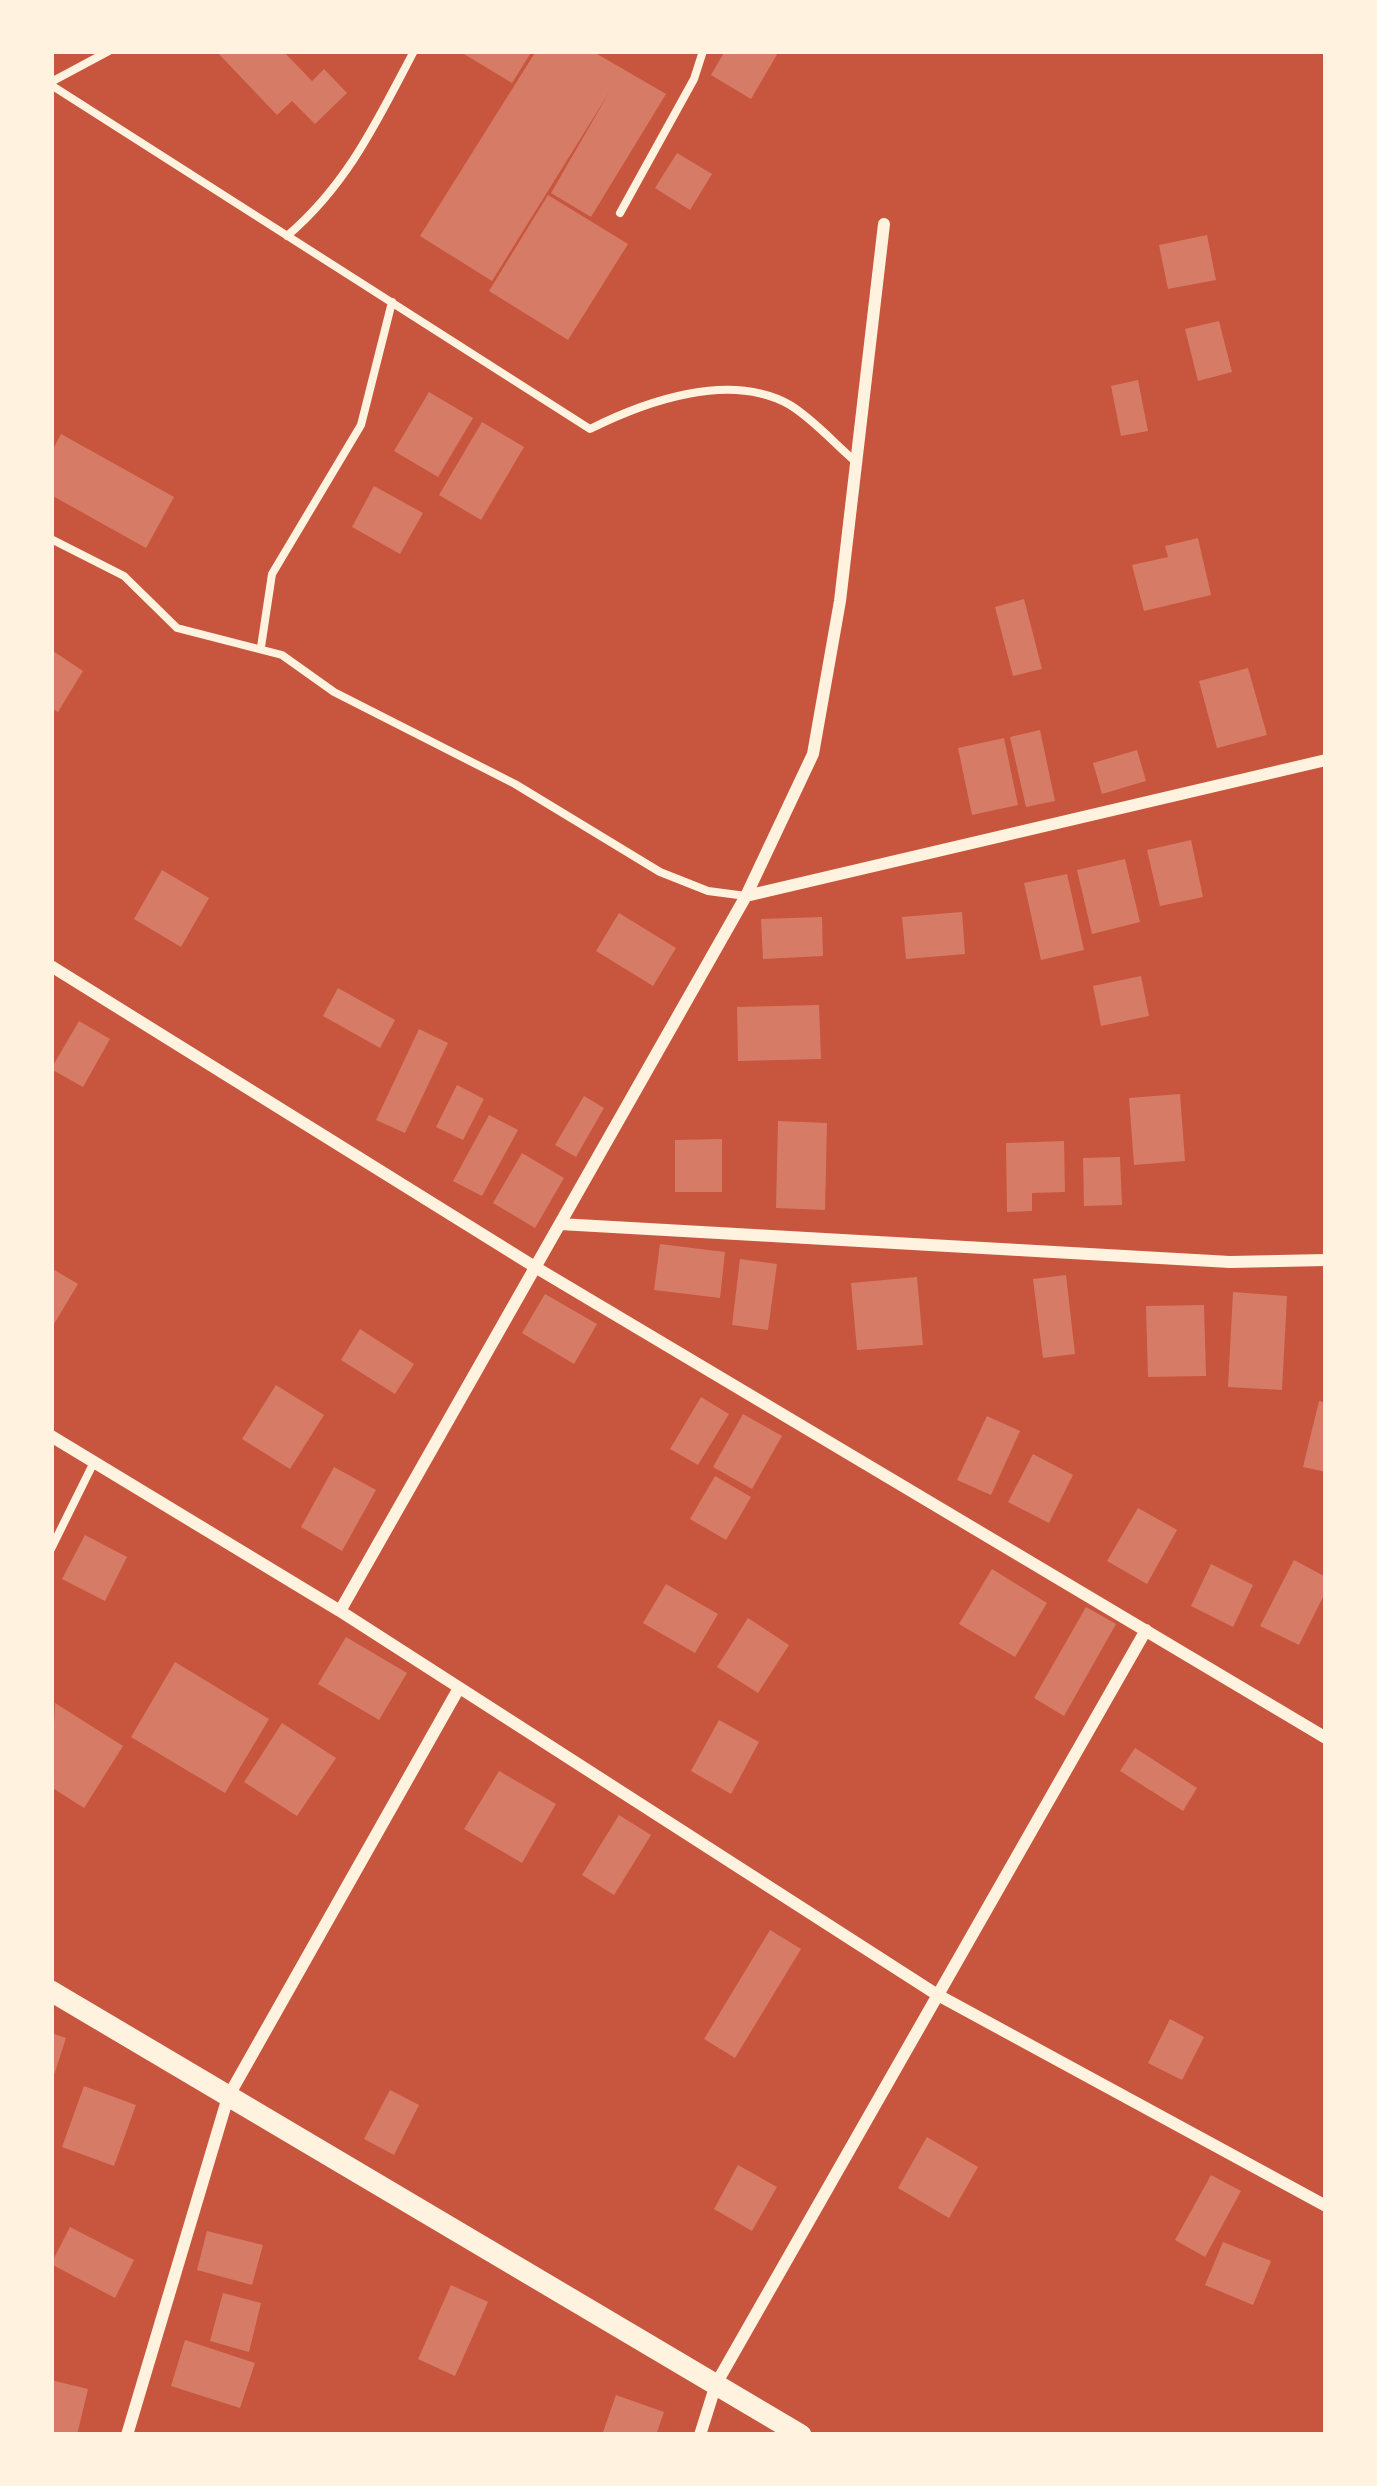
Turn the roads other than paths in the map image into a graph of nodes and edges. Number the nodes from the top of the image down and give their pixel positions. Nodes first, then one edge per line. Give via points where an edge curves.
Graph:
1 (109, 51) edge
2 (414, 51) edge
3 (703, 51) edge
4 (51, 84) edge
5 (620, 213) dead end
6 (884, 224) dead end
7 (287, 236) junction
8 (392, 302) junction
9 (856, 463) junction
10 (51, 538) edge
11 (260, 647) junction
12 (1326, 760) edge
13 (746, 896) junction
14 (51, 966) edge
15 (560, 1224) junction
16 (1326, 1260) edge
17 (536, 1267) junction
18 (51, 1436) edge
19 (94, 1462) junction
20 (51, 1549) edge
21 (340, 1611) junction
22 (1146, 1630) junction
23 (459, 1688) junction
24 (1326, 1738) edge
25 (51, 1991) edge
26 (936, 1994) junction
27 (228, 2096) junction
28 (1326, 2206) edge
29 (716, 2384) junction
30 (127, 2435) edge
31 (700, 2435) edge
32 (801, 2435) edge

1 - 4 lane
2 - 7 lane via 349,174
3 - 5 lane
4 - 7 lane
6 - 9 street
7 - 8 lane
8 - 9 lane via 590,429 638,405 725,389 789,404
8 - 11 lane via 361,425 272,574
9 - 13 street via 813,754
10 - 11 lane via 124,576 177,628
11 - 13 lane via 660,872
12 - 13 street
13 - 15 street
14 - 17 street
15 - 16 street via 1230,1262
15 - 17 street
17 - 21 street
17 - 22 street
18 - 19 street
19 - 20 lane
19 - 21 street
21 - 23 street
22 - 24 street
22 - 26 street
23 - 26 street
23 - 27 street
25 - 27 street
26 - 28 street
26 - 29 street
27 - 29 street
27 - 30 street
29 - 31 street
29 - 32 street

